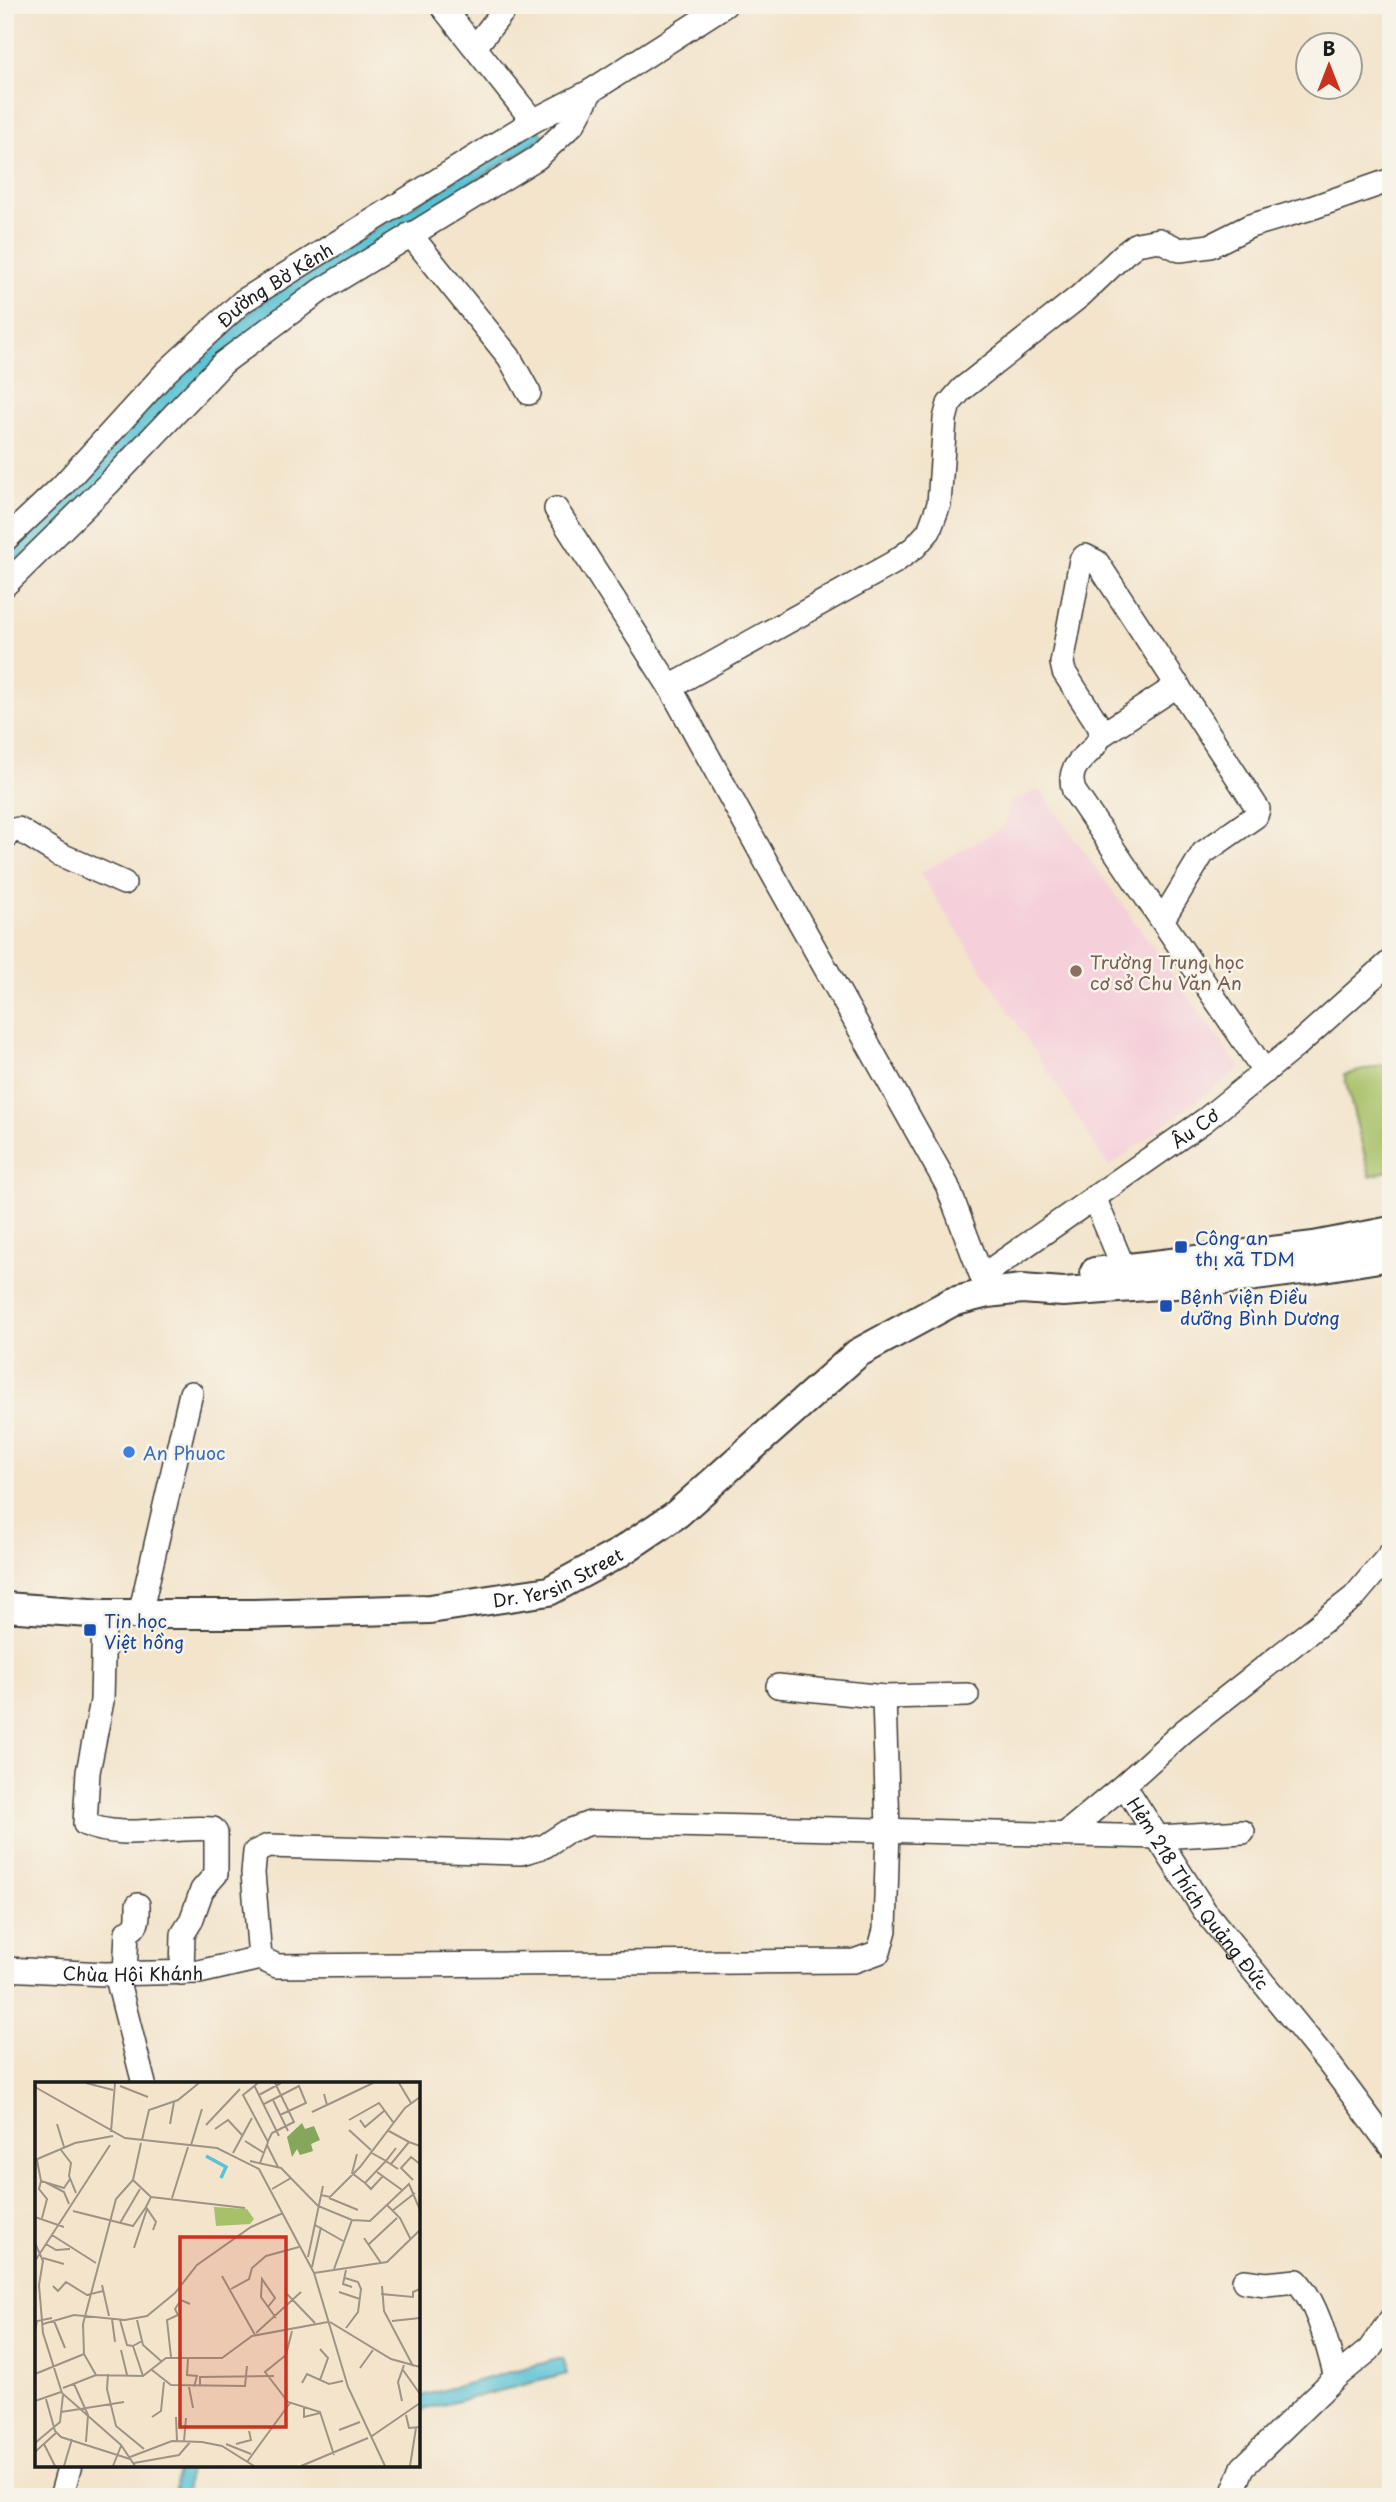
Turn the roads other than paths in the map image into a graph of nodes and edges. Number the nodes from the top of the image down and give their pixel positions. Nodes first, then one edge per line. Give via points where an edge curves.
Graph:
1 (440, 5) edge
2 (508, 5) edge
3 (725, 5) edge
4 (475, 47) junction
5 (591, 90) junction
6 (533, 121) junction
7 (1391, 180) edge
8 (410, 234) junction
9 (529, 393) dead end
10 (556, 509) dead end
11 (5, 540) edge
12 (5, 585) edge
13 (1178, 685) junction
14 (670, 687) junction
15 (1100, 736) junction
16 (5, 839) edge
17 (124, 883) dead end
18 (1163, 919) junction
19 (1391, 961) edge
20 (1265, 1072) junction
21 (1094, 1197) junction
22 (1391, 1231) edge
23 (1391, 1255) edge
24 (1316, 1257) junction
25 (1124, 1269) junction
26 (1214, 1270) junction
27 (985, 1285) junction
28 (1022, 1289) junction
29 (191, 1393) dead end
30 (1391, 1553) edge
31 (5, 1607) edge
32 (104, 1614) junction
33 (140, 1614) junction
34 (778, 1686) dead end
35 (967, 1695) dead end
36 (884, 1697) junction
37 (1124, 1785) junction
38 (888, 1829) junction
39 (1242, 1832) dead end
40 (1065, 1835) junction
41 (1158, 1837) junction
42 (138, 1905) dead end
43 (260, 1958) junction
44 (5, 1969) edge
45 (182, 1973) junction
46 (121, 1974) junction
47 (144, 2082) edge
48 (1391, 2147) edge
49 (1244, 2281) dead end
50 (1391, 2319) edge
51 (1336, 2377) junction
52 (69, 2467) edge
53 (61, 2497) edge
54 (1231, 2497) edge

1 - 4 street
2 - 4 street
3 - 5 street, Đường Bờ Kênh
4 - 6 street
5 - 6 street, Đường Bờ Kênh
5 - 8 street via 574,123 537,158
6 - 11 street, Đường Bờ Kênh via 243,301 166,372 62,486
7 - 14 street via 1250,226 1210,247 1180,250 1149,240 1131,249 949,404 939,504 929,531 915,547
8 - 9 street via 509,357
8 - 12 street via 321,290 223,363
10 - 14 street
13 - 15 street
13 - 15 street via 1097,562 1085,556 1062,663 1101,729
13 - 18 street via 1258,809 1256,816 1203,853
14 - 27 street via 947,1185
15 - 18 street via 1072,771 1074,791
16 - 17 street via 18,829 57,853
18 - 20 street
19 - 20 street, Âu Cơ
20 - 21 street, Âu Cơ
21 - 25 street
21 - 27 street, Âu Cơ
22 - 24 main road, Dr. Yersin Street
23 - 24 main road, Dr. Yersin Street
24 - 26 main road, Dr. Yersin Street
25 - 26 main road, Dr. Yersin Street
25 - 28 main road, Dr. Yersin Street via 1049,1277
26 - 28 main road, Dr. Yersin Street via 1063,1292
27 - 28 main road, Dr. Yersin Street
27 - 33 main road, Dr. Yersin Street via 858,1353 677,1514 619,1553 549,1591 430,1609
29 - 33 street
30 - 37 street, Hẻm 218 Thích Quảng Đức via 1354,1597 1184,1731
31 - 32 main road, Dr. Yersin Street
32 - 33 main road, Dr. Yersin Street
32 - 45 street via 102,1701 88,1772 85,1824 126,1832 214,1829 214,1878 202,1891 183,1934
34 - 36 street
35 - 36 street
36 - 38 street
37 - 40 street
37 - 41 street, Hẻm 218 Thích Quảng Đức
38 - 40 street
38 - 43 street via 885,1930 879,1952 854,1961 277,1966
38 - 43 street via 590,1824 521,1853 268,1846 255,1852 253,1873
39 - 41 street
40 - 41 street
41 - 48 street, Hẻm 218 Thích Quảng Đức via 1204,1910
42 - 46 street via 138,1924 127,1931
43 - 45 street, Chùa Hội Khánh
44 - 46 street, Chùa Hội Khánh
45 - 46 street, Chùa Hội Khánh
46 - 47 street
49 - 51 street via 1297,2281 1325,2338
50 - 51 street via 1369,2350
51 - 54 street via 1243,2467
52 - 53 street

